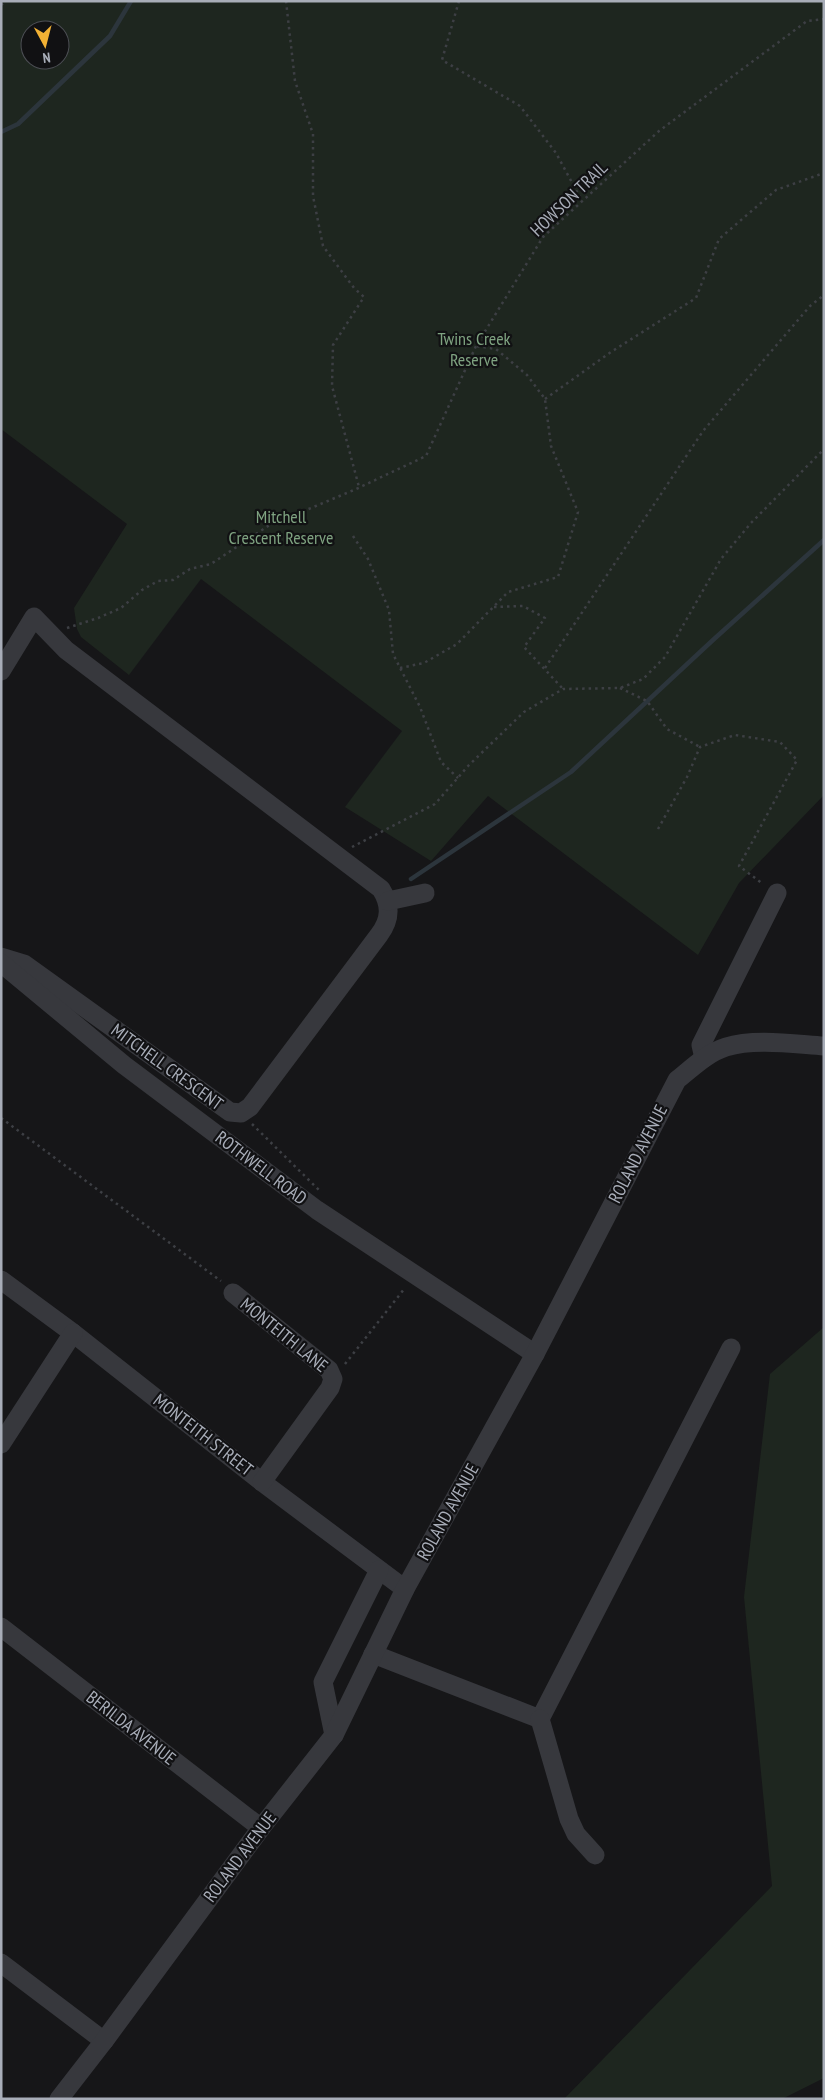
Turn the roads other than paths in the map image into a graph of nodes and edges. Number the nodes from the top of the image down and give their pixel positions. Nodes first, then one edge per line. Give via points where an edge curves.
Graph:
1 (1, 671) edge
2 (425, 893) dead end
3 (777, 893) road end
4 (388, 902) junction
5 (1, 957) edge
6 (1, 963) edge
7 (824, 1046) edge
8 (704, 1058) junction
9 (1, 1280) edge
10 (232, 1293) road end
11 (73, 1333) junction
12 (731, 1348) dead end
13 (535, 1354) junction
14 (1, 1444) edge
15 (262, 1482) junction
16 (379, 1570) junction
17 (405, 1589) junction
18 (1, 1627) edge
19 (373, 1654) junction
20 (540, 1719) junction
21 (334, 1734) junction
22 (261, 1828) junction
23 (594, 1855) dead end
24 (1, 1963) edge
25 (104, 2041) junction
26 (59, 2099) edge

1 - 4 street via 34,618 66,650 382,889
2 - 4 street
3 - 8 street via 701,1045
4 - 5 street, MITCHELL CRESCENT via 386,926 250,1106 240,1113 230,1112 24,964
6 - 13 street, ROTHWELL ROAD via 124,1065 317,1210
7 - 8 street, ROLAND AVENUE via 751,1043 726,1047
8 - 13 street, ROLAND AVENUE via 677,1080
9 - 11 street, MONTEITH STREET
10 - 15 street, MONTEITH LANE via 330,1370 333,1379 330,1388
11 - 14 street
11 - 15 street, MONTEITH STREET
12 - 20 street
13 - 17 street, ROLAND AVENUE
15 - 16 street, MONTEITH STREET
16 - 17 street, MONTEITH STREET
16 - 21 street via 323,1682
17 - 19 street, ROLAND AVENUE
18 - 22 street, BERILDA AVENUE
19 - 20 street
19 - 21 street, ROLAND AVENUE
20 - 23 street via 570,1819 576,1834
21 - 22 street, ROLAND AVENUE
22 - 25 street, ROLAND AVENUE
24 - 25 street
25 - 26 street, ROLAND AVENUE

